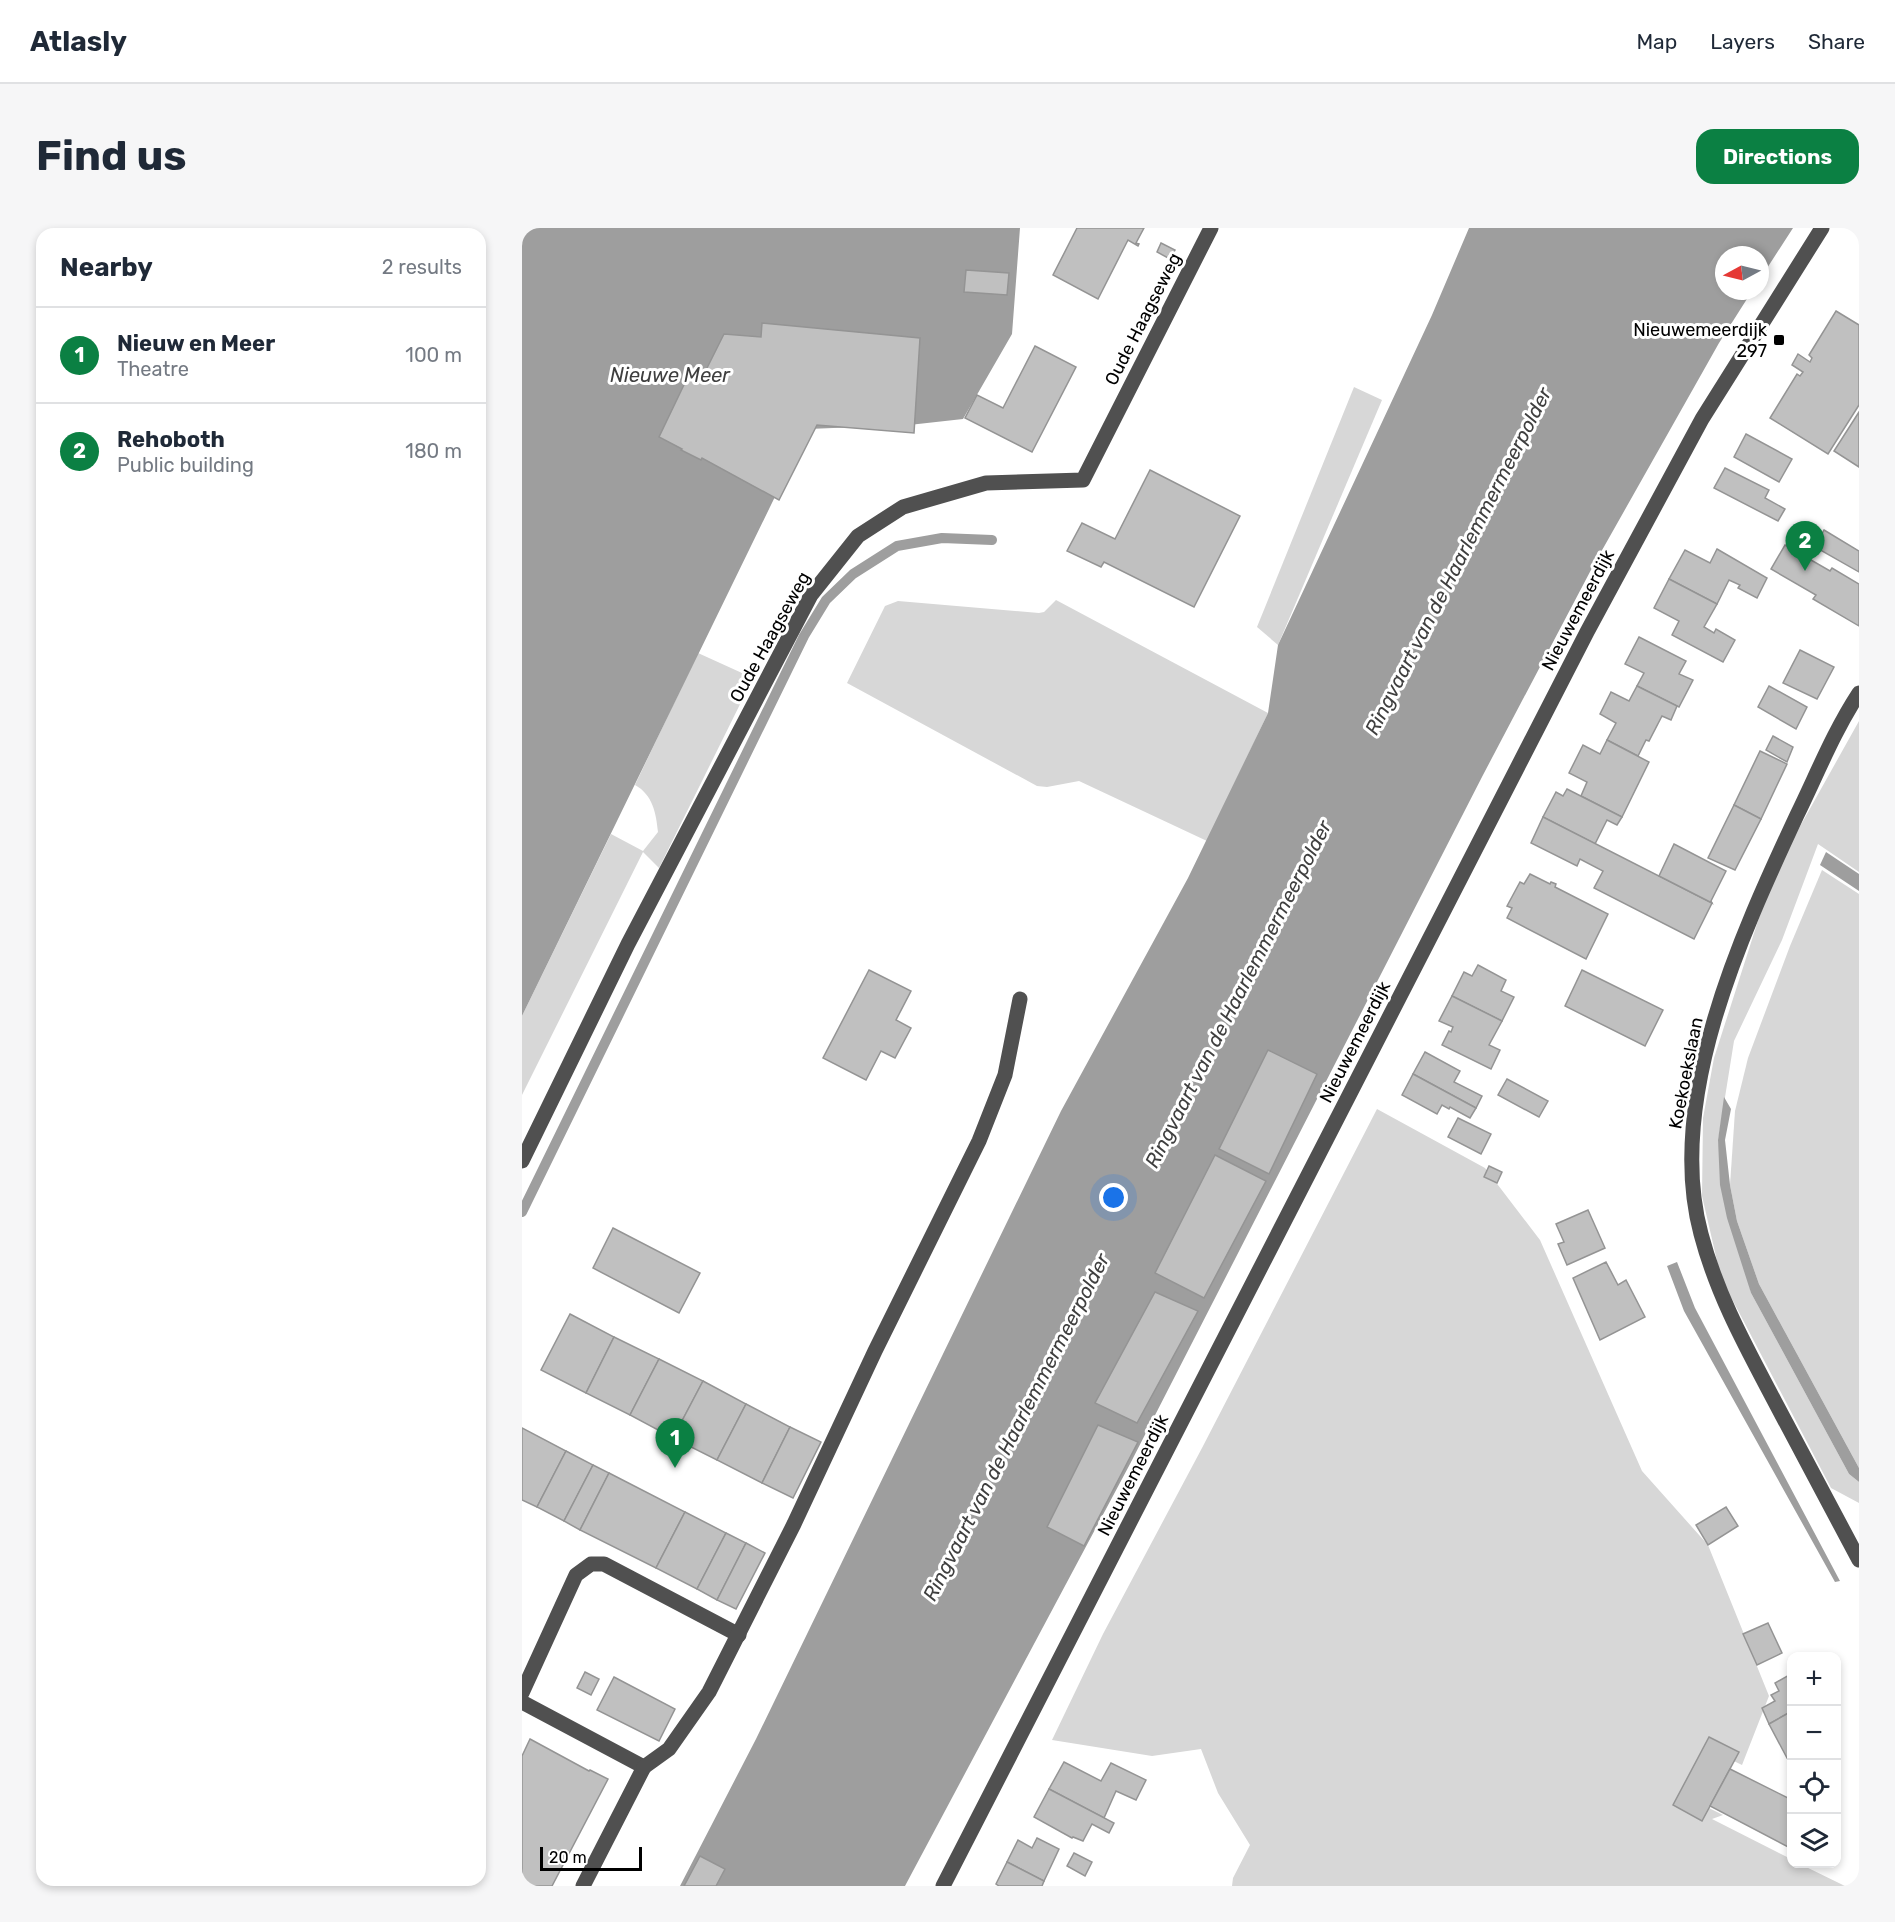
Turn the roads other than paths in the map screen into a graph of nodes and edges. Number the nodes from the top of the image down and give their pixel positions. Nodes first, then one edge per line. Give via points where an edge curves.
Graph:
1 (1211, 228) edge
2 (1822, 228) edge
3 (1859, 693) edge
4 (1020, 999) dead end
5 (522, 1161) edge
6 (1859, 1560) edge
7 (739, 1635) junction
8 (522, 1693) edge
9 (522, 1701) edge
10 (644, 1767) junction
11 (583, 1886) edge
12 (944, 1886) edge

1 - 5 street, Oude Haagseweg via 1083,480 986,483 903,507 858,536 811,595 628,944
2 - 12 street, Nieuwemeerdijk via 1702,419 1587,632
3 - 6 street, Koekoekslaan via 1837,731 1753,911 1714,1021 1697,1096 1692,1145 1693,1191 1700,1232 1716,1284
4 - 7 street via 1005,1075 979,1141
7 - 8 street via 604,1564 591,1564 576,1575
7 - 10 street via 709,1692 669,1749
9 - 10 street
10 - 11 street

